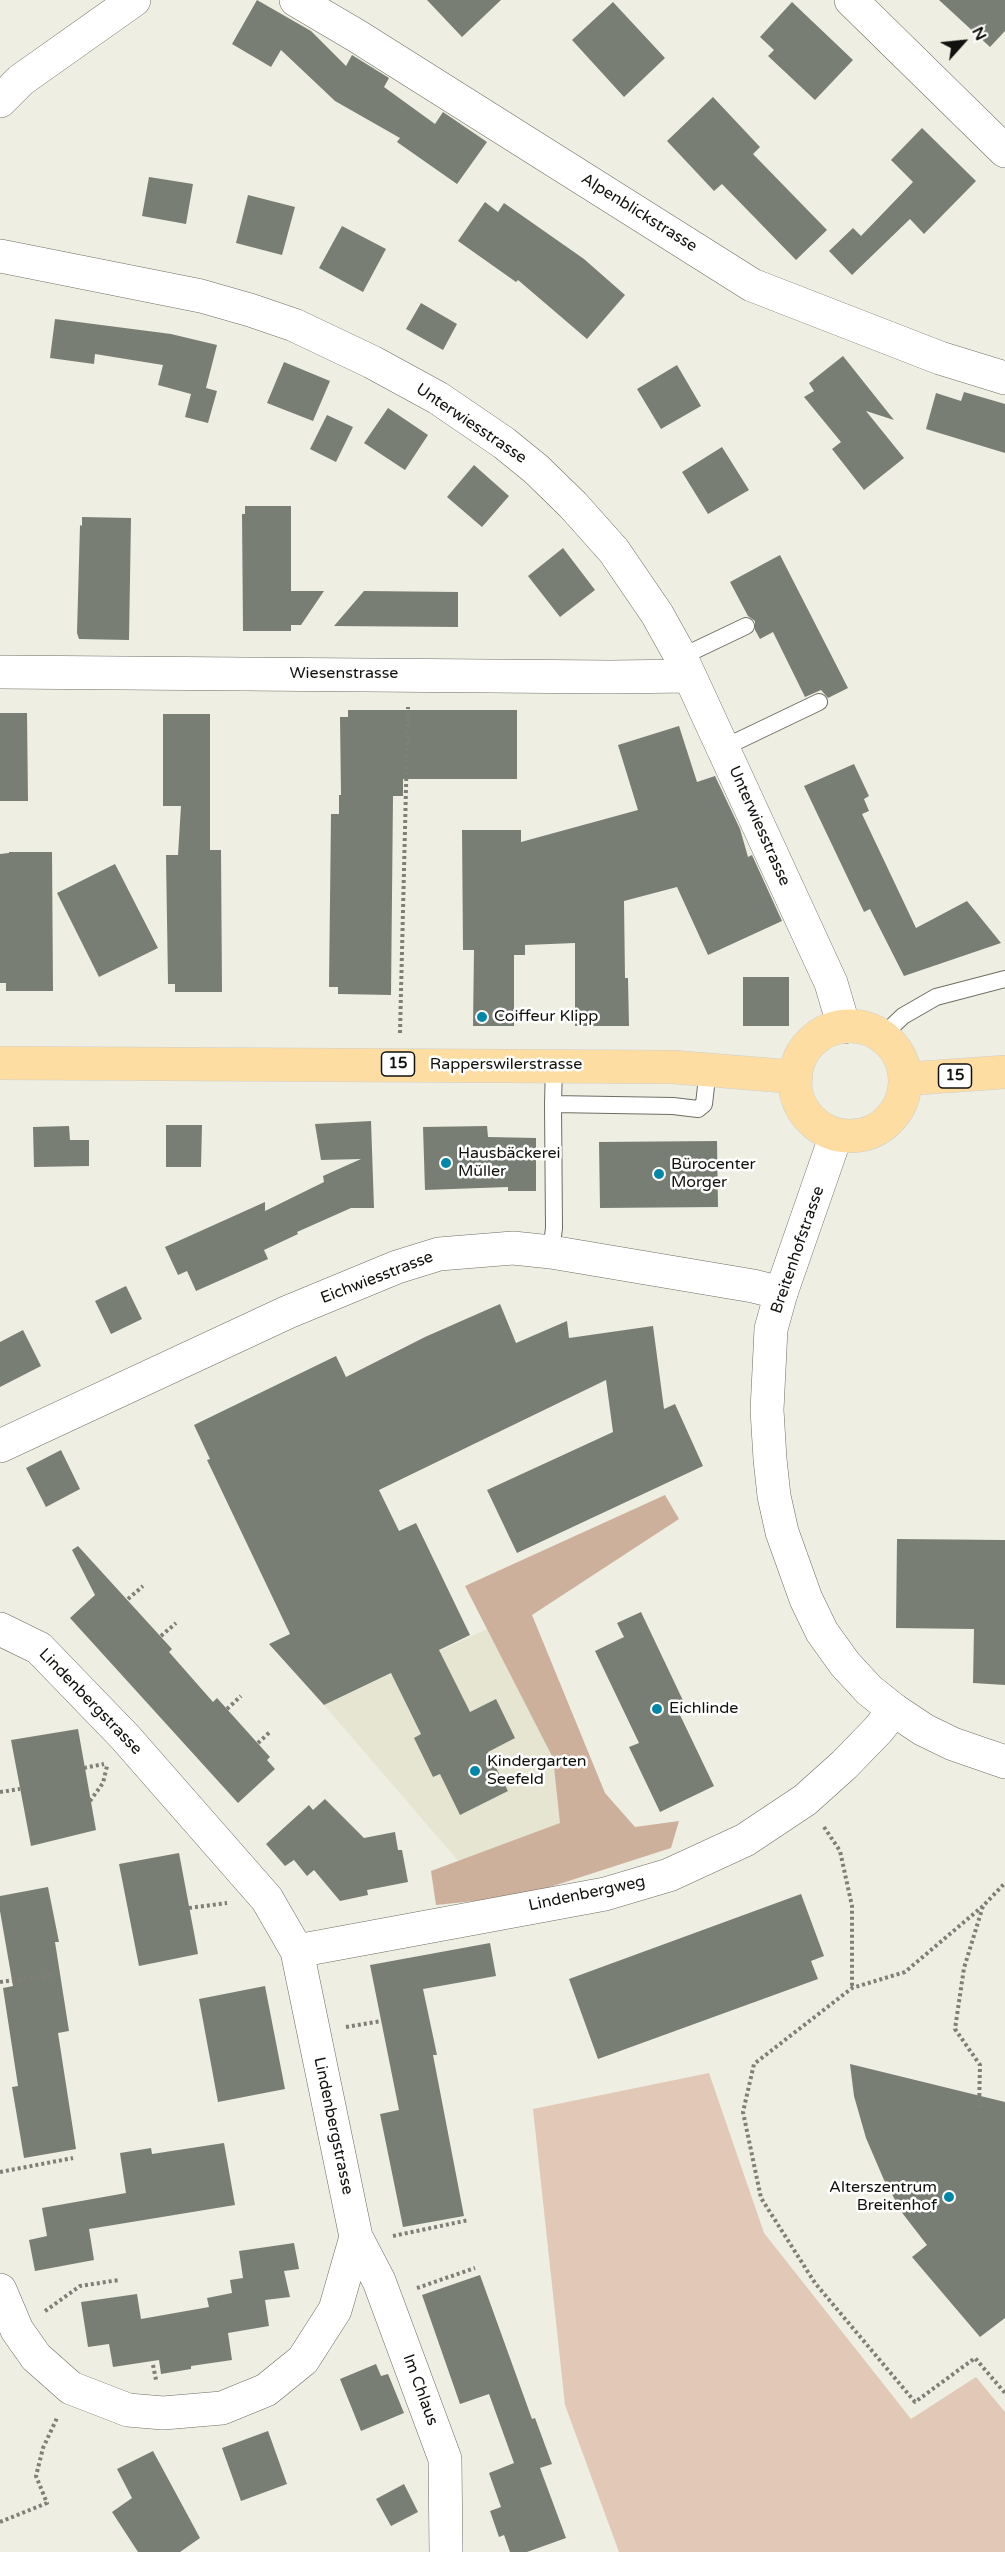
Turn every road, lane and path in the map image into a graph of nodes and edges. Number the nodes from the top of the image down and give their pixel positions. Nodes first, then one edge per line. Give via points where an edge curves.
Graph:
1 (134, 0) edge
2 (296, 0) edge
3 (851, 0) edge
4 (0, 101) edge
5 (1005, 151) edge
6 (0, 256) edge
7 (1005, 378) edge
8 (746, 626) dead end
9 (685, 667) junction
10 (0, 672) edge
11 (408, 674) junction
12 (819, 702) dead end
13 (723, 748) junction
14 (1005, 979) edge
15 (844, 1027) junction
16 (882, 1036) junction
17 (400, 1042) dead end
18 (0, 1063) edge
19 (554, 1065) junction
20 (708, 1069) junction
21 (1005, 1072) edge
22 (796, 1077) junction
23 (905, 1079) junction
24 (553, 1104) junction
25 (836, 1135) junction
26 (551, 1252) junction
27 (781, 1293) junction
28 (0, 1446) edge
29 (143, 1586) dead end
30 (128, 1599) dead end
31 (176, 1623) dead end
32 (0, 1629) edge
33 (161, 1636) dead end
34 (241, 1696) dead end
35 (227, 1708) dead end
36 (894, 1710) junction
37 (271, 1731) dead end
38 (258, 1743) dead end
39 (1005, 1762) edge
40 (84, 1768) dead end
41 (20, 1789) dead end
42 (0, 1792) edge
43 (805, 1800) junction
44 (90, 1801) dead end
45 (1005, 1883) edge
46 (983, 1906) junction
47 (297, 1951) junction
48 (54, 1975) dead end
49 (0, 1982) edge
50 (852, 1988) junction
51 (979, 2108) dead end
52 (73, 2158) dead end
53 (0, 2172) edge
54 (469, 2220) dead end
55 (356, 2237) junction
56 (475, 2268) dead end
57 (119, 2280) dead end
58 (0, 2290) edge
59 (385, 2298) junction
60 (17, 2330) junction
61 (71, 2388) junction
62 (1005, 2393) edge
63 (0, 2522) edge
64 (446, 2552) edge

1 - 4 street via 21,80
2 - 7 street, Alpenblickstrasse via 752,285 940,358
3 - 5 street
6 - 9 street, Unterwiesstrasse via 201,296 250,310 342,347 438,398 537,469 573,505 614,551 657,614
8 - 9 lane
9 - 11 street, Wiesenstrasse via 627,677
9 - 13 street, Unterwiesstrasse
10 - 11 street, Wiesenstrasse
11 - 17 path
12 - 13 lane
13 - 15 street, Unterwiesstrasse via 831,983
14 - 16 lane via 936,997 903,1016
15 - 16 main road via 870,1030
15 - 22 main road via 816,1038 798,1062
16 - 23 main road via 898,1055
18 - 19 main road, Rapperswilerstrasse / 15
19 - 20 main road, Rapperswilerstrasse / 15
19 - 24 lane
20 - 22 main road, Rapperswilerstrasse / 15
20 - 24 lane via 704,1104 698,1109
21 - 23 main road, 15
22 - 25 main road via 802,1109 817,1125
23 - 25 main road via 902,1101 880,1128 859,1136
24 - 26 lane
25 - 27 street, Breitenhofstrasse
26 - 27 street, Eichwiesstrasse
26 - 28 street, Eichwiesstrasse via 513,1248 439,1254 397,1268 288,1312
27 - 36 street, Breitenhofstrasse via 771,1329 767,1410 774,1496 782,1532 822,1632 845,1664
29 - 30 path
31 - 33 path
32 - 47 street, Lindenbergstrasse via 39,1648 125,1737 267,1899
34 - 35 path
36 - 39 street, Breitenhofstrasse via 953,1744
36 - 43 street, Lindenbergweg via 844,1765
37 - 38 path
40 - 44 path via 108,1763 103,1783
41 - 42 path
43 - 47 street, Lindenbergweg via 745,1840 669,1875 605,1894
43 - 50 path via 840,1851 852,1906
45 - 46 path
46 - 50 path via 905,1972
46 - 51 path via 964,1968 955,2029 980,2065
47 - 55 street, Lindenbergstrasse
48 - 49 path
50 - 62 path via 754,2064 743,2112 761,2198 815,2283 915,2402 975,2358
52 - 53 path
54 - 55 path via 378,2239
55 - 59 street, Im Chlaus
55 - 61 street, Lindenbergstrasse via 335,2310 303,2360 266,2390 222,2408 163,2413 128,2410
56 - 59 path
57 - 60 path via 80,2286
58 - 60 street, Lindenbergstrasse
59 - 64 street, Im Chlaus via 445,2459
60 - 61 street, Lindenbergstrasse via 36,2357
61 - 63 path via 36,2475 47,2503

